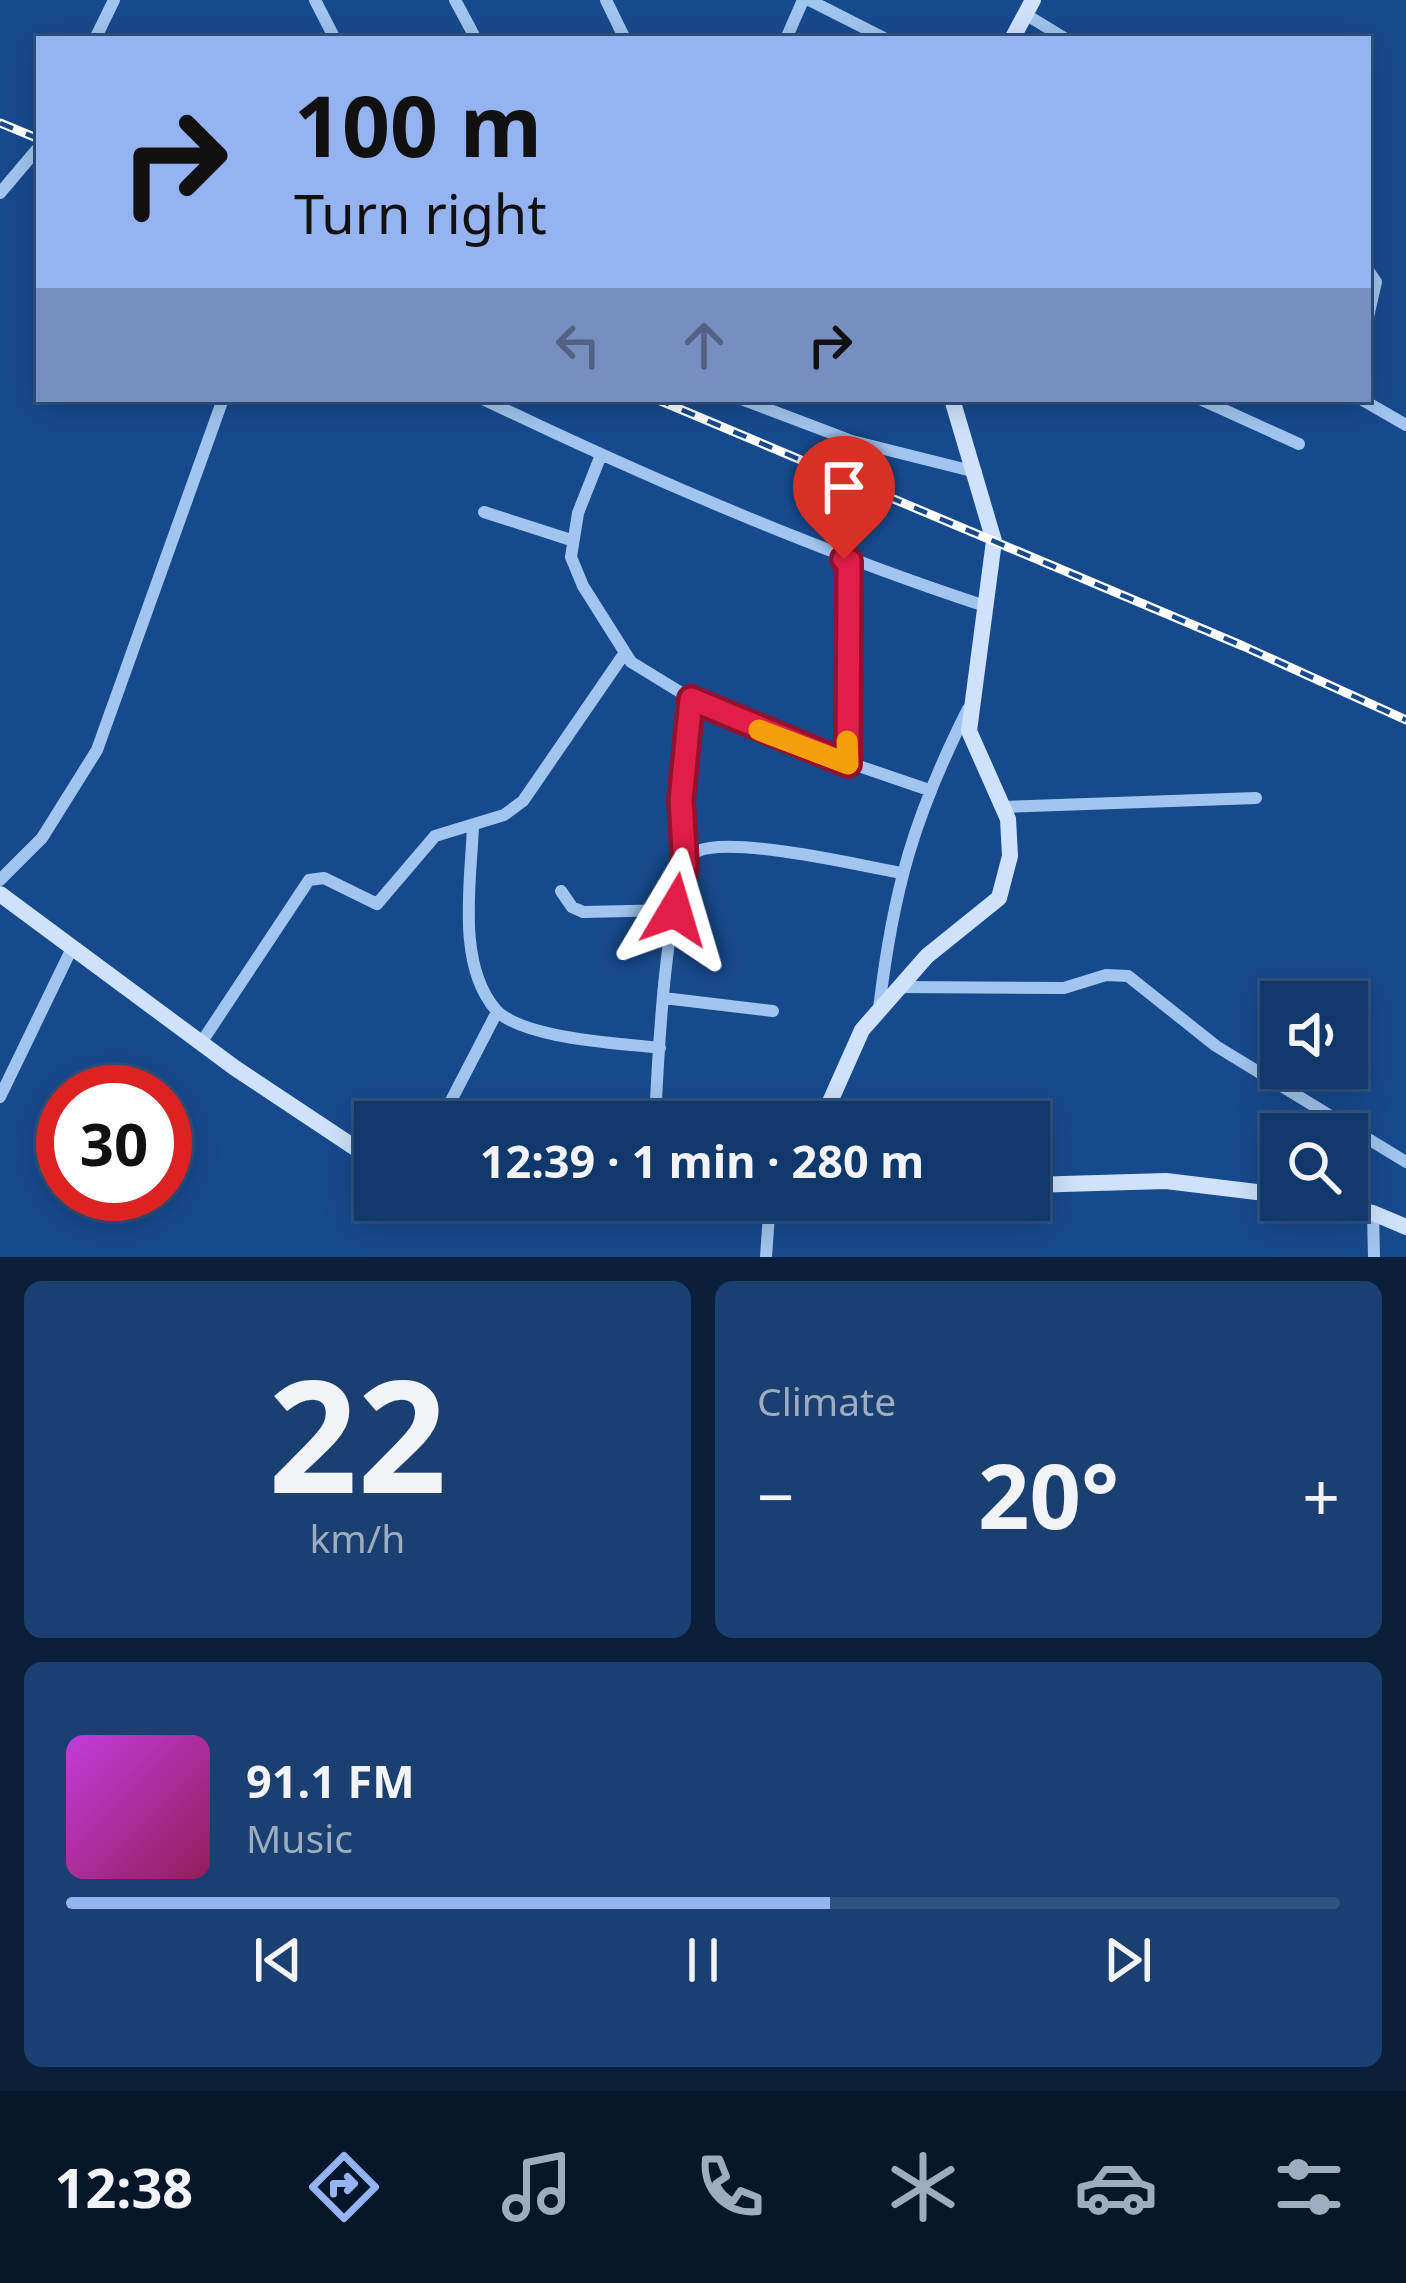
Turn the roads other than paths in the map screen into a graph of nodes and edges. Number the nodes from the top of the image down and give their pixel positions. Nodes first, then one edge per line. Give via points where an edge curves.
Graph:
1 (114, 0) edge
2 (315, 0) edge
3 (454, 0) edge
4 (606, 0) edge
5 (806, 0) edge
6 (849, 0) edge
7 (1029, 7) edge
8 (843, 16) junction
9 (96, 36) edge
10 (333, 36) edge
11 (474, 36) edge
12 (624, 36) edge
13 (788, 36) edge
14 (880, 36) edge
15 (1014, 36) edge
16 (1063, 36) edge
17 (36, 151) edge
18 (0, 193) edge
19 (1371, 274) edge
20 (1371, 303) edge
21 (222, 402) edge
22 (489, 402) edge
23 (749, 402) edge
24 (953, 402) edge
25 (1207, 402) edge
26 (1366, 402) edge
27 (1406, 424) edge
28 (1299, 444) dead end
29 (601, 455) junction
30 (976, 472) junction
31 (484, 512) dead end
32 (571, 540) junction
33 (849, 561) junction
34 (985, 606) junction
35 (624, 654) junction
36 (691, 699) junction
37 (969, 708) junction
38 (848, 764) junction
39 (929, 790) junction
40 (1256, 798) dead end
41 (1002, 807) junction
42 (473, 826) junction
43 (685, 866) junction
44 (900, 873) junction
45 (0, 880) edge
46 (561, 891) dead end
47 (0, 894) edge
48 (675, 910) junction
49 (72, 949) junction
50 (900, 987) junction
51 (664, 998) junction
52 (879, 1010) junction
53 (773, 1011) dead end
54 (497, 1012) junction
55 (201, 1043) junction
56 (660, 1048) junction
57 (0, 1097) edge
58 (451, 1101) edge
59 (656, 1101) edge
60 (830, 1101) edge
61 (354, 1147) edge
62 (1406, 1162) edge
63 (1050, 1184) edge
64 (1260, 1192) edge
65 (1368, 1212) edge
66 (1373, 1213) junction
67 (769, 1221) edge
68 (1406, 1227) edge
69 (766, 1257) edge
70 (1374, 1257) edge

1 - 9 street
2 - 10 street
3 - 11 street
4 - 12 street
5 - 8 street
5 - 13 street
6 - 8 street
7 - 15 main road
7 - 16 street
8 - 14 street
17 - 18 street
19 - 20 street
21 - 45 street via 97,750 42,838
22 - 29 street
23 - 30 street via 852,441
24 - 30 main road
25 - 28 street
26 - 27 street
29 - 32 street
29 - 33 street
30 - 34 main road via 994,541
31 - 32 street
32 - 35 street via 574,570
33 - 34 street
33 - 38 street
34 - 37 main road
35 - 36 street
35 - 42 street via 524,801
36 - 38 street
36 - 43 street via 681,800
37 - 39 street
37 - 41 main road via 968,731
38 - 39 street
39 - 44 street
40 - 41 street
41 - 50 main road via 1010,856 999,898
42 - 54 street via 475,967
42 - 55 street via 435,836 376,904 323,878 309,880
43 - 44 street via 701,850 758,850
43 - 48 street
44 - 52 street
46 - 48 street via 583,913
47 - 49 main road
48 - 51 street
49 - 55 main road
49 - 57 street
50 - 52 main road
50 - 62 street via 1064,988 1128,976 1216,1046
51 - 53 street
51 - 56 street
52 - 60 main road
54 - 56 street via 571,1037
54 - 58 street
55 - 61 main road
56 - 59 street
63 - 64 main road via 1166,1181
65 - 66 main road
66 - 68 main road
66 - 70 street
67 - 69 street

